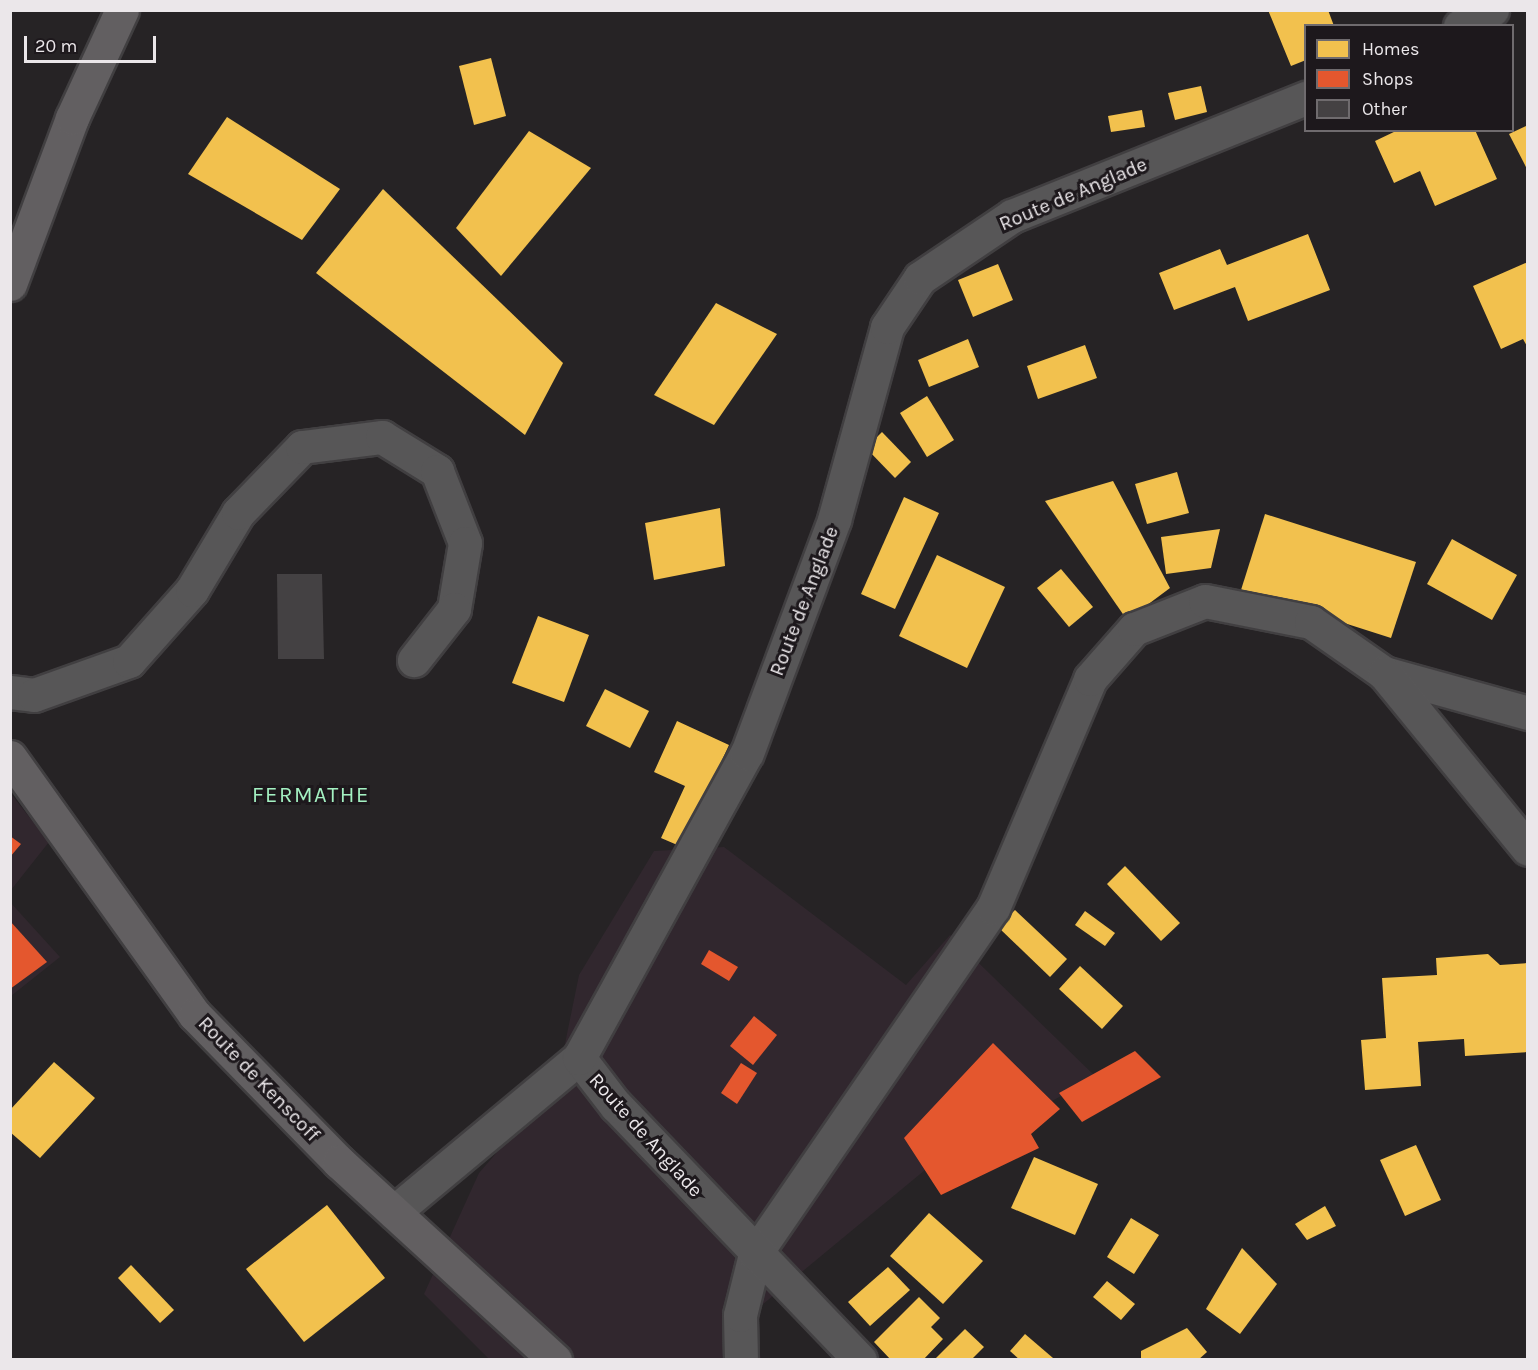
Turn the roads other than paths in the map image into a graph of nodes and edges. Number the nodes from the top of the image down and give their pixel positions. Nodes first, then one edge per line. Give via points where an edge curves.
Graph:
1 (122, 10) edge
2 (1492, 10) edge
3 (1464, 24) edge
4 (1304, 98) edge
5 (10, 284) edge
6 (414, 660) dead end
7 (1384, 673) junction
8 (10, 693) edge
9 (1527, 713) edge
10 (10, 757) edge
11 (1527, 849) edge
12 (579, 1058) junction
13 (394, 1212) junction
14 (755, 1254) junction
15 (555, 1359) edge
16 (741, 1359) edge
17 (860, 1359) edge

1 - 5 main road via 72,118
2 - 3 street
4 - 12 street, Route de Anglade via 1012,216 920,278 887,327 834,520 747,753
6 - 8 street via 454,609 465,543 437,471 382,437 302,447 238,513 192,590 129,661 33,695
7 - 9 street
7 - 11 street
7 - 14 street via 1311,622 1205,601 1134,629 1090,679 993,909
10 - 13 main road, Route de Kenscoff via 195,1015
12 - 13 street
12 - 14 street, Route de Anglade via 616,1106
13 - 15 main road, Route de Kenscoff
14 - 16 street via 740,1315
14 - 17 street, Route de Anglade

